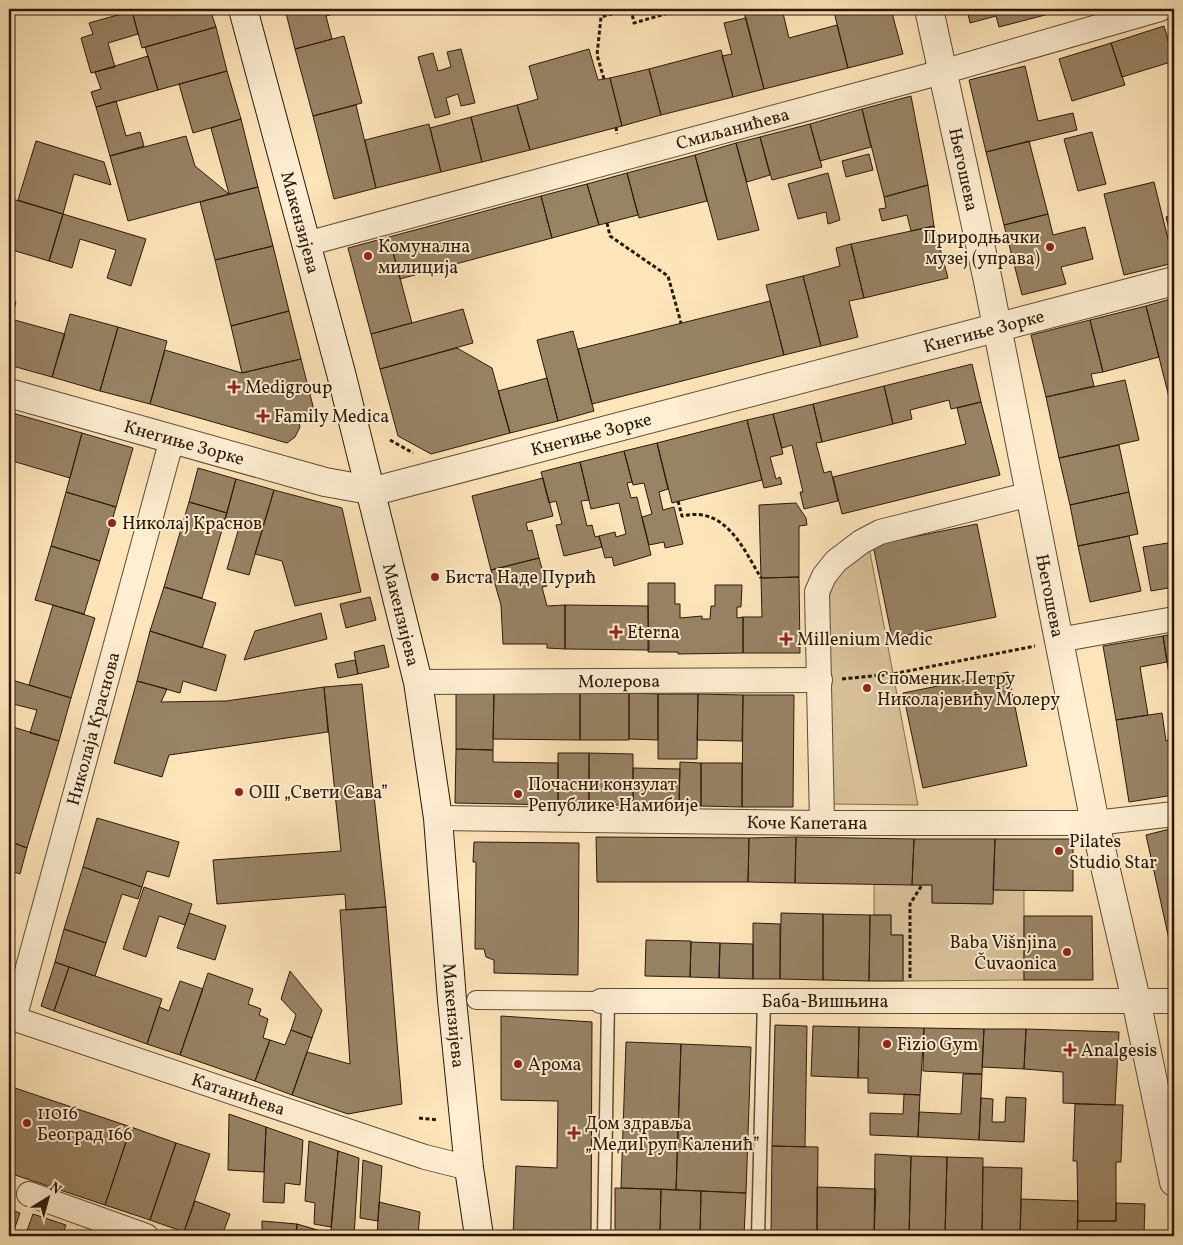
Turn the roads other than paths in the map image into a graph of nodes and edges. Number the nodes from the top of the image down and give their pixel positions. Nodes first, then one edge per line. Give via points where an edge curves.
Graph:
1 (243, 9) edge
2 (929, 9) edge
3 (1160, 9) edge
4 (942, 72) junction
5 (306, 244) junction
6 (1174, 281) edge
7 (998, 327) junction
8 (9, 393) edge
9 (172, 439) junction
10 (370, 489) junction
11 (1030, 494) junction
12 (1174, 619) edge
13 (1051, 642) junction
14 (820, 680) junction
15 (418, 682) junction
16 (1174, 814) edge
17 (438, 818) junction
18 (822, 823) junction
19 (1095, 823) junction
20 (476, 1000) dead end
21 (764, 1000) junction
22 (1136, 1000) junction
23 (604, 1001) junction
24 (1174, 1001) edge
25 (11, 1018) edge
26 (469, 1168) junction
27 (1174, 1182) edge
28 (29, 1194) dead end
29 (146, 1236) edge
30 (479, 1236) edge
31 (604, 1236) edge
32 (758, 1236) edge

1 - 5 street, Макензијева
2 - 4 street, Његошева
3 - 4 street, Смиљанићева
4 - 5 street, Смиљанићева
4 - 7 street, Његошева
5 - 10 street, Макензијева
6 - 7 street, Кнегиње Зорке
7 - 10 street, Кнегиње Зорке via 394,487
7 - 11 street, Његошева
8 - 9 street, Кнегиње Зорке
9 - 10 street, Кнегиње Зорке via 325,482
9 - 25 street, Николаја Краснова
10 - 15 street, Макензијева
11 - 13 street, Његошева
11 - 14 street via 880,532 844,554 818,587
12 - 13 street
13 - 19 street, Његошева
14 - 15 street, Молерова
14 - 18 street
15 - 17 street, Макензијева
16 - 19 street, Коче Капетана
17 - 18 street, Коче Капетана
17 - 26 street, Макензијева
18 - 19 street, Коче Капетана
19 - 22 street, Његошева
20 - 23 street, Баба-Вишњина
21 - 22 street, Баба-Вишњина
21 - 23 street, Баба-Вишњина
21 - 32 lane
22 - 24 street, Баба-Вишњина
22 - 27 street, Његошева
23 - 31 lane
25 - 26 street, Катанићева via 425,1157
26 - 30 street, Макензијева
28 - 29 street

